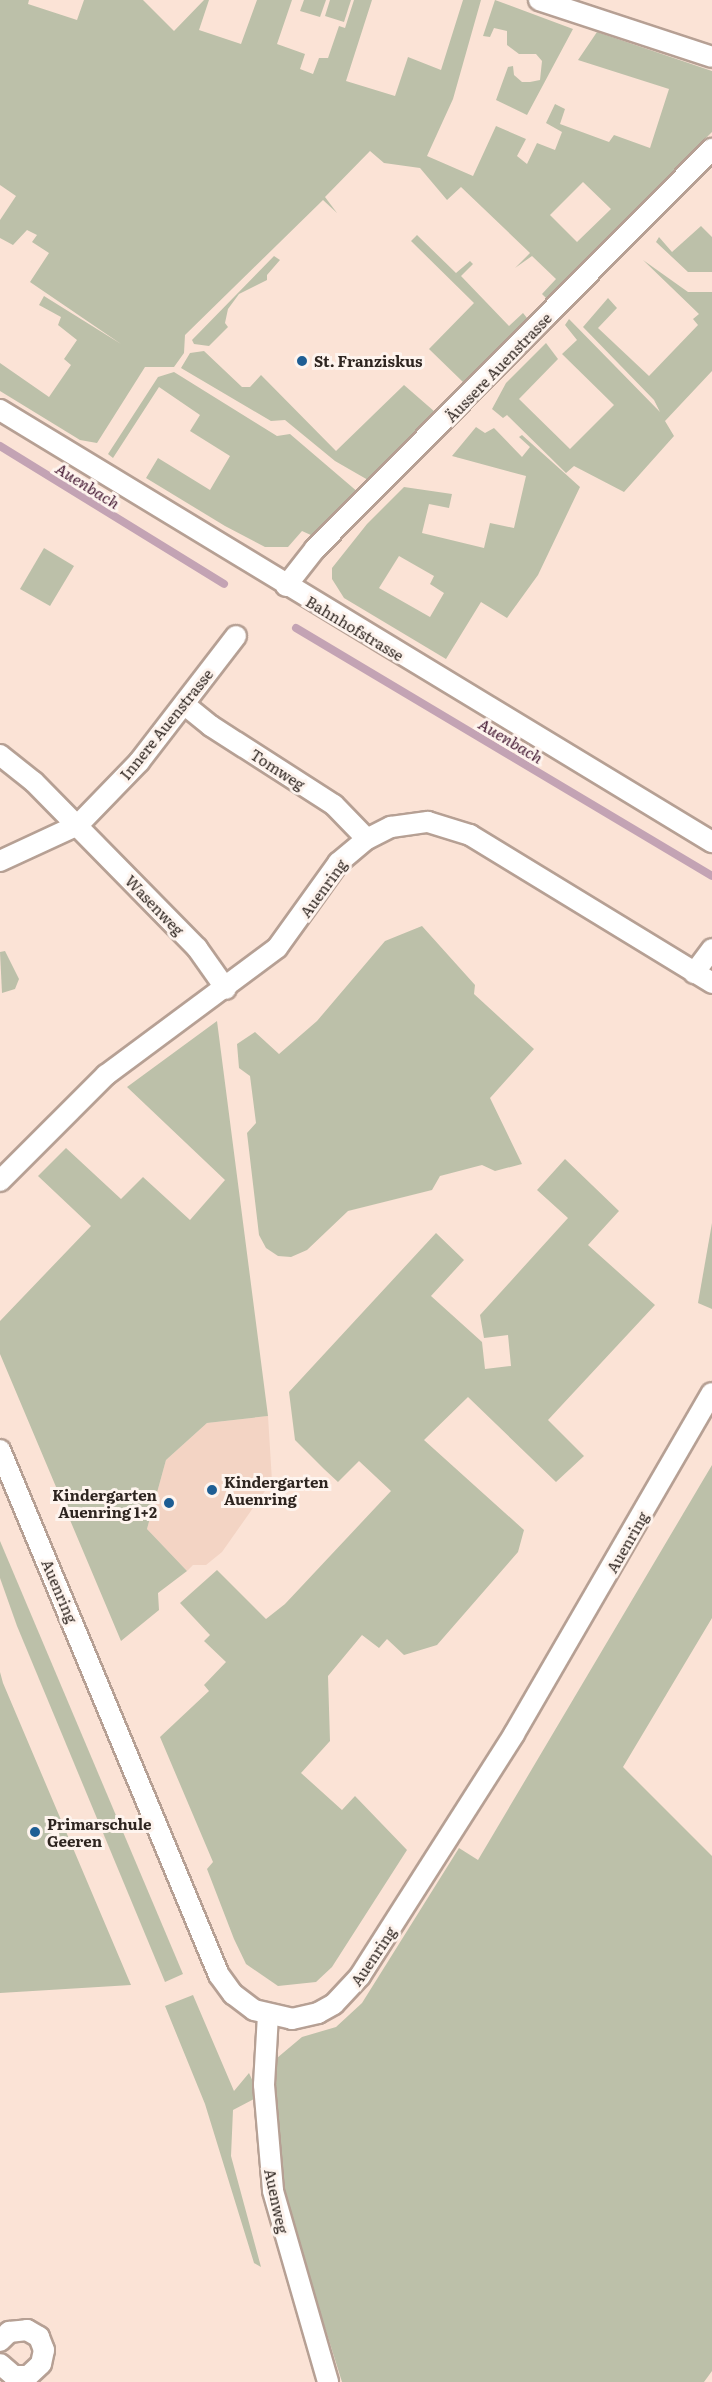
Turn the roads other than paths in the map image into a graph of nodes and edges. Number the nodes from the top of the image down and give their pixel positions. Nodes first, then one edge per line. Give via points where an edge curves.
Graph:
1 (539, 0) edge
2 (712, 57) edge
3 (712, 148) edge
4 (0, 410) edge
5 (286, 586) junction
6 (236, 636) dead end
7 (185, 705) junction
8 (0, 755) edge
9 (78, 825) junction
10 (367, 839) junction
11 (712, 842) edge
12 (0, 861) edge
13 (712, 949) edge
14 (694, 973) junction
15 (712, 983) edge
16 (226, 989) junction
17 (0, 1181) edge
18 (712, 1393) edge
19 (0, 1450) edge
20 (268, 2015) junction
21 (0, 2341) edge
22 (0, 2364) edge
23 (328, 2382) edge

1 - 2 street
3 - 5 street, Äussere Auenstrasse via 315,549
4 - 5 street, Bahnhofstrasse
5 - 11 street, Bahnhofstrasse
6 - 7 street, Innere Auenstrasse
7 - 9 street, Innere Auenstrasse via 139,762
7 - 10 street, Tomweg via 334,805
8 - 9 street, Wasenweg
9 - 12 street, Innere Auenstrasse
9 - 16 street, Wasenweg via 197,948
10 - 14 street, Auenring via 391,827 415,822 458,830
10 - 16 street, Auenring via 338,863 277,948
13 - 14 street
14 - 15 street, Auenring
16 - 17 street, Auenring via 106,1075
18 - 20 street, Auenring via 542,1687 360,1976 349,1991 318,2013 292,2019
19 - 20 street, Auenring via 219,1975 242,2002
20 - 23 street, Auenweg via 264,2085 273,2191
21 - 22 street via 14,2330 27,2330 39,2337 44,2350 41,2364 28,2376 14,2376

